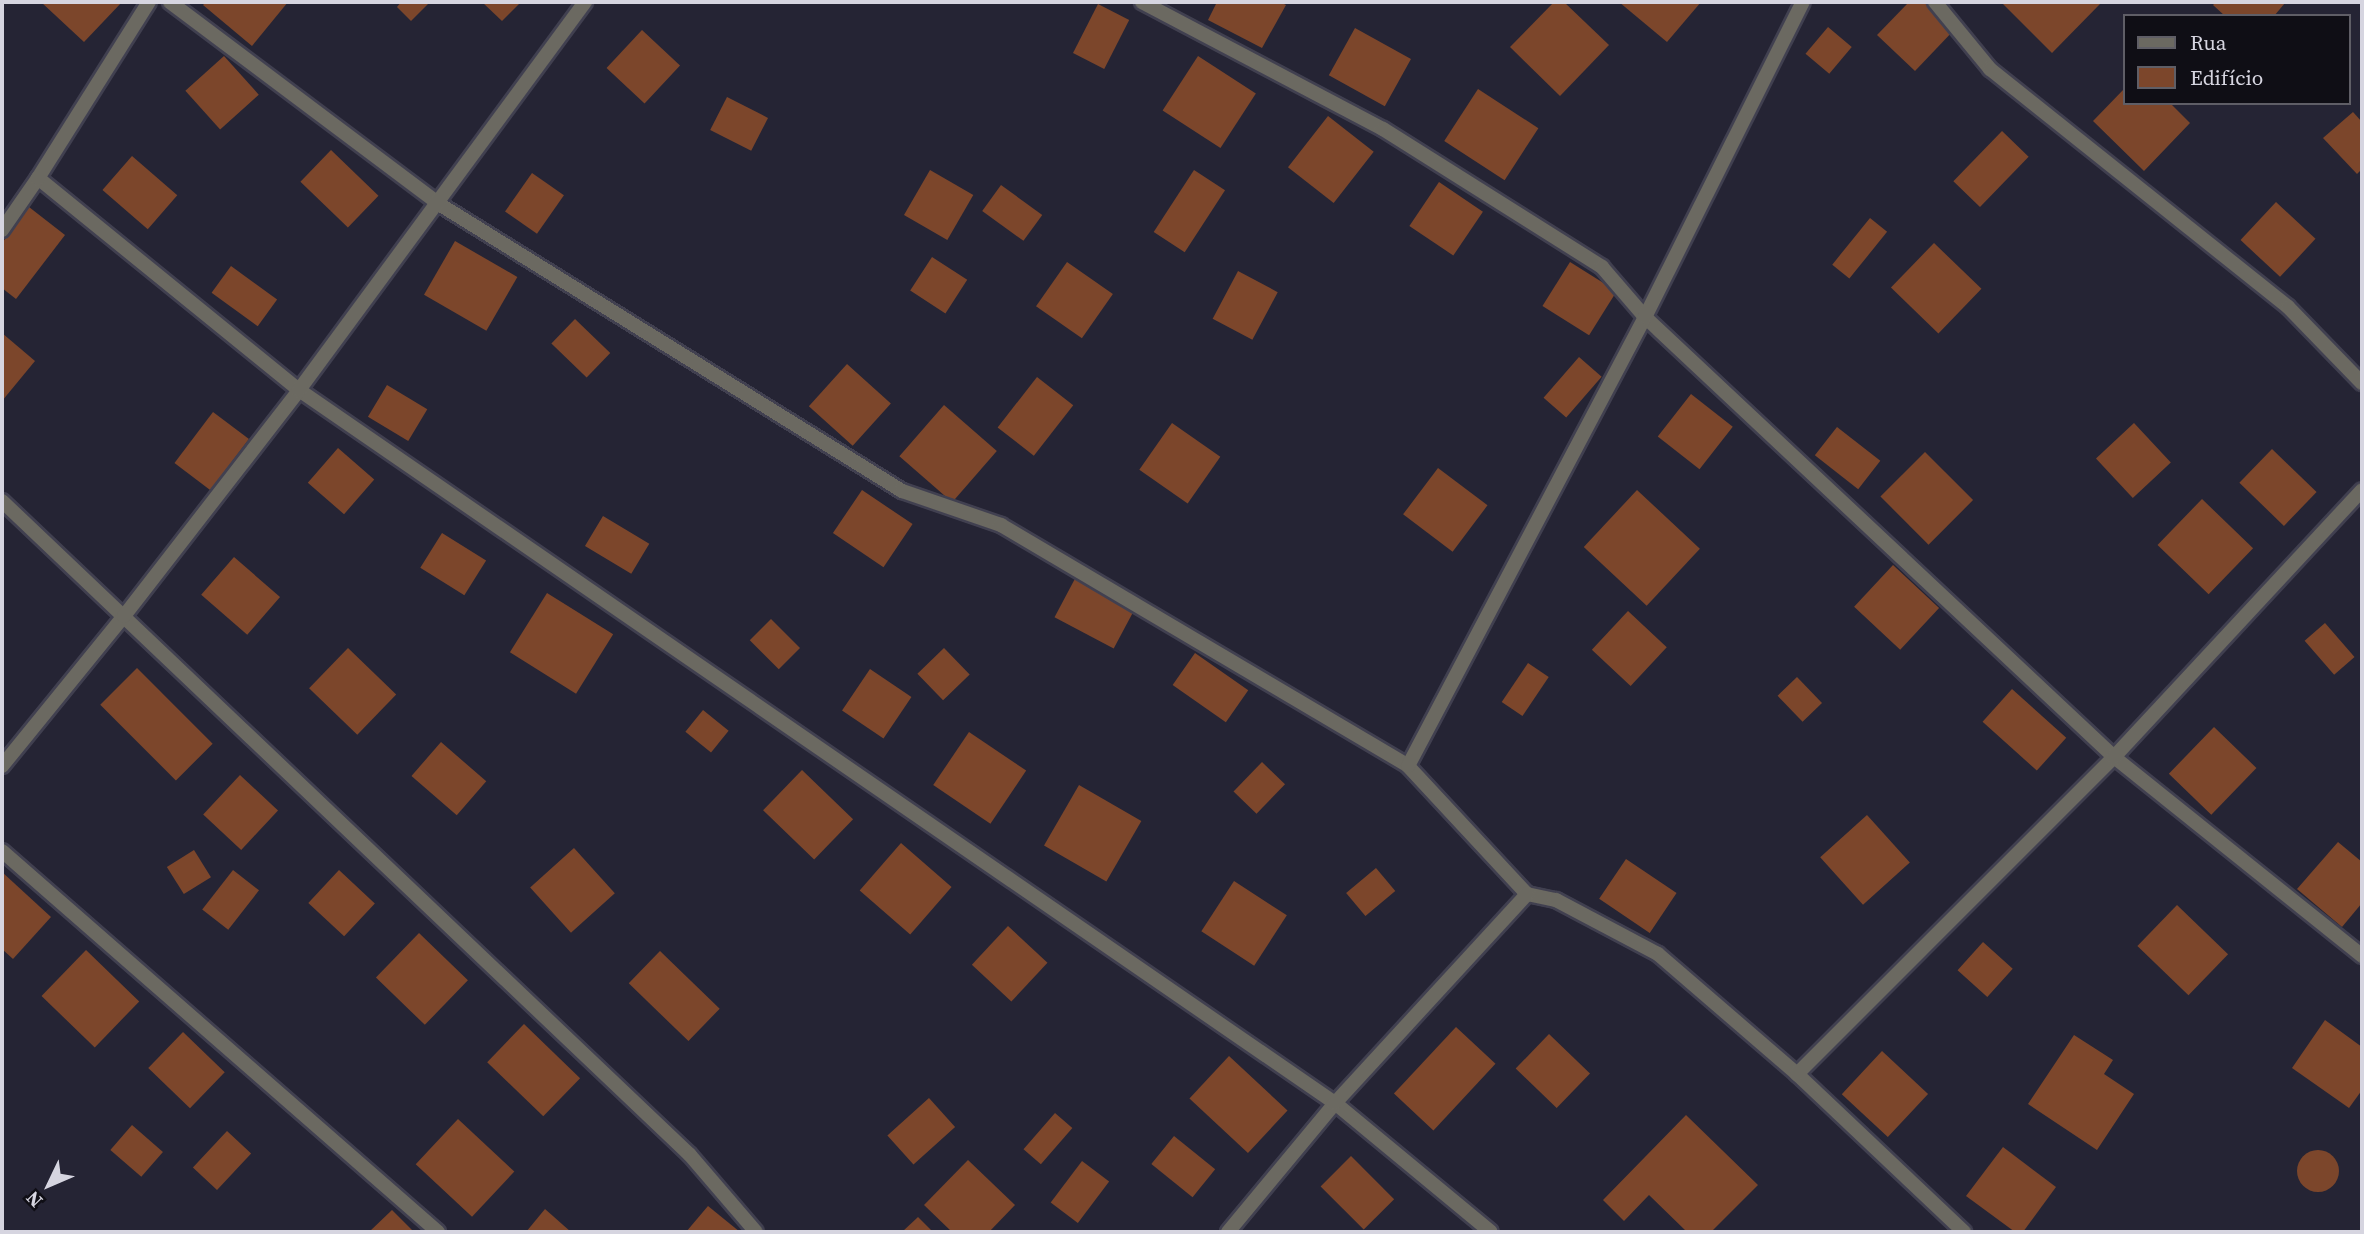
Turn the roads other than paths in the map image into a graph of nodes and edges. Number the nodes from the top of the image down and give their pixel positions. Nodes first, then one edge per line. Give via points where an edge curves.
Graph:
1 (149, 2) edge
2 (170, 2) edge
3 (585, 2) edge
4 (1142, 2) edge
5 (1803, 2) edge
6 (1935, 2) edge
7 (38, 178) junction
8 (439, 204) junction
9 (2, 230) edge
10 (1645, 317) junction
11 (2362, 383) edge
12 (299, 390) junction
13 (2362, 490) edge
14 (2, 501) edge
15 (124, 616) junction
16 (2114, 758) junction
17 (2, 766) edge
18 (1408, 766) junction
19 (2, 851) edge
20 (1527, 894) junction
21 (2362, 956) edge
22 (1797, 1074) junction
23 (1335, 1103) junction
24 (438, 1232) edge
25 (755, 1232) edge
26 (1228, 1232) edge
27 (1491, 1232) edge
28 (1964, 1232) edge

1 - 7 street
2 - 8 street
3 - 8 street
4 - 10 street via 1395,136 1602,267
5 - 10 street
6 - 11 street via 1990,69 2288,307
7 - 9 street
7 - 12 street
8 - 12 street
8 - 18 street via 902,491 1002,525
10 - 16 street
10 - 18 street
12 - 15 street
12 - 23 street
13 - 16 street
14 - 15 street
15 - 17 street
15 - 25 street via 690,1155
16 - 21 street
16 - 22 street
18 - 20 street
19 - 24 street
20 - 22 street via 1556,900 1658,954
20 - 23 street
22 - 28 street
23 - 26 street
23 - 27 street

